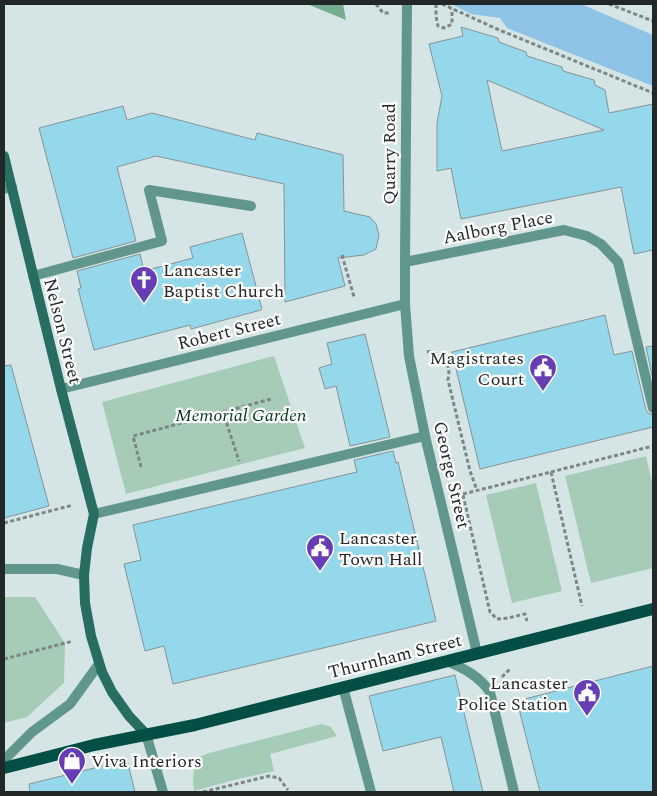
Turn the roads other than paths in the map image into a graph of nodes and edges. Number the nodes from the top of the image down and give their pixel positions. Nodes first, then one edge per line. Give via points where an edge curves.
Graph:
1 (407, 4) edge
2 (4, 156) edge
3 (8, 188) edge
4 (251, 206) dead end
5 (405, 262) junction
6 (33, 276) junction
7 (405, 304) junction
8 (61, 389) junction
9 (653, 408) edge
10 (425, 436) junction
11 (94, 514) junction
12 (4, 569) edge
13 (84, 575) junction
14 (653, 609) edge
15 (477, 653) junction
16 (447, 660) junction
17 (98, 664) junction
18 (343, 687) junction
19 (146, 734) junction
20 (4, 760) edge
21 (4, 768) edge
22 (163, 792) edge
23 (371, 792) edge
24 (514, 792) edge

1 - 5 street, Quarry Road
2 - 3 street, Nelson Street
3 - 6 street, Nelson Street
4 - 6 street via 149,190 162,241
5 - 7 street, Quarry Road
5 - 9 street, Aalborg Place via 564,230 587,236 601,244 618,262
6 - 8 street, Nelson Street
7 - 8 street, Robert Street
7 - 10 street, George Street via 410,356
8 - 11 street, Nelson Street
10 - 11 street
10 - 15 street, George Street
11 - 13 street
12 - 13 street via 57,569
13 - 17 street via 84,603
14 - 15 main road, Thurnham Street
15 - 16 main road, Thurnham Street
16 - 18 main road, Thurnham Street
16 - 24 street via 469,671 490,692
17 - 19 street via 118,702
17 - 20 street via 70,704 32,732
18 - 19 main road, Thurnham Street via 195,725
18 - 23 street
19 - 21 main road, Thurnham Street
19 - 22 street

